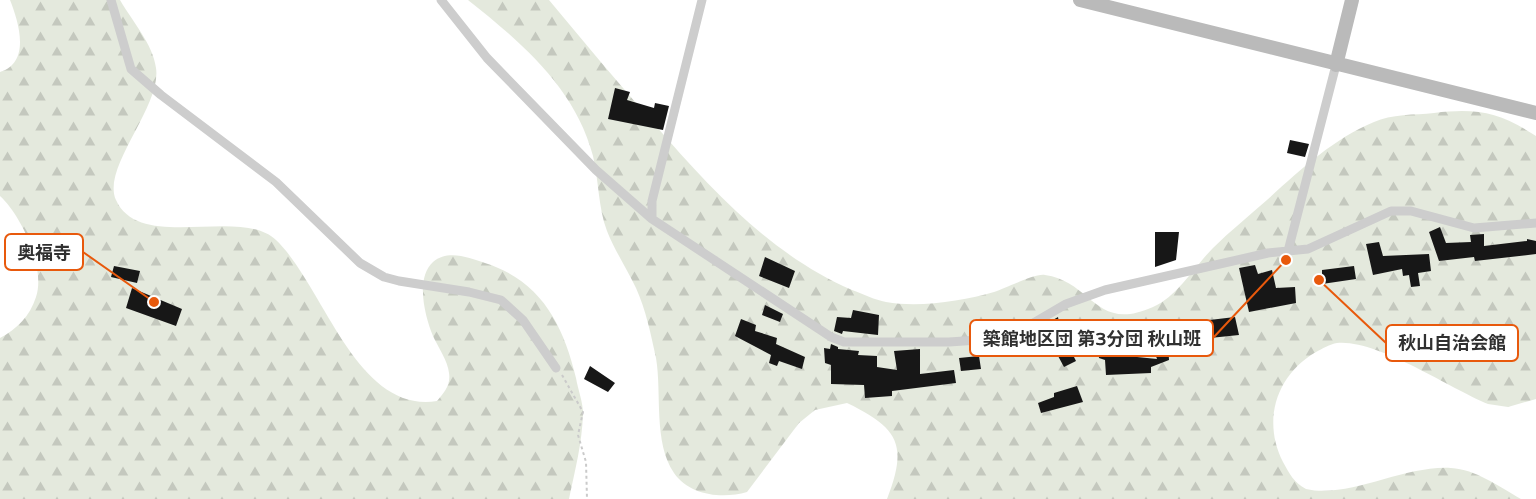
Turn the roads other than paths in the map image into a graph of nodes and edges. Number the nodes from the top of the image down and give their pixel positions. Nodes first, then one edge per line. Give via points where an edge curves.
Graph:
1 (111, 0) edge
2 (441, 0) edge
3 (702, 0) edge
4 (1080, 0) edge
5 (1352, 0) edge
6 (1336, 65) junction
7 (1536, 113) edge
8 (652, 219) junction
9 (1536, 223) edge
10 (1288, 251) junction
11 (556, 368) road end

1 - 11 street via 131,69 276,182 360,263 399,282 501,300 523,320
2 - 8 street via 488,58 596,170
3 - 8 street via 652,201
4 - 6 street
5 - 6 street
6 - 7 street
6 - 10 street
8 - 10 street via 844,342 1008,338 1066,304 1105,290
9 - 10 street via 1474,228 1411,211 1391,211 1308,249

